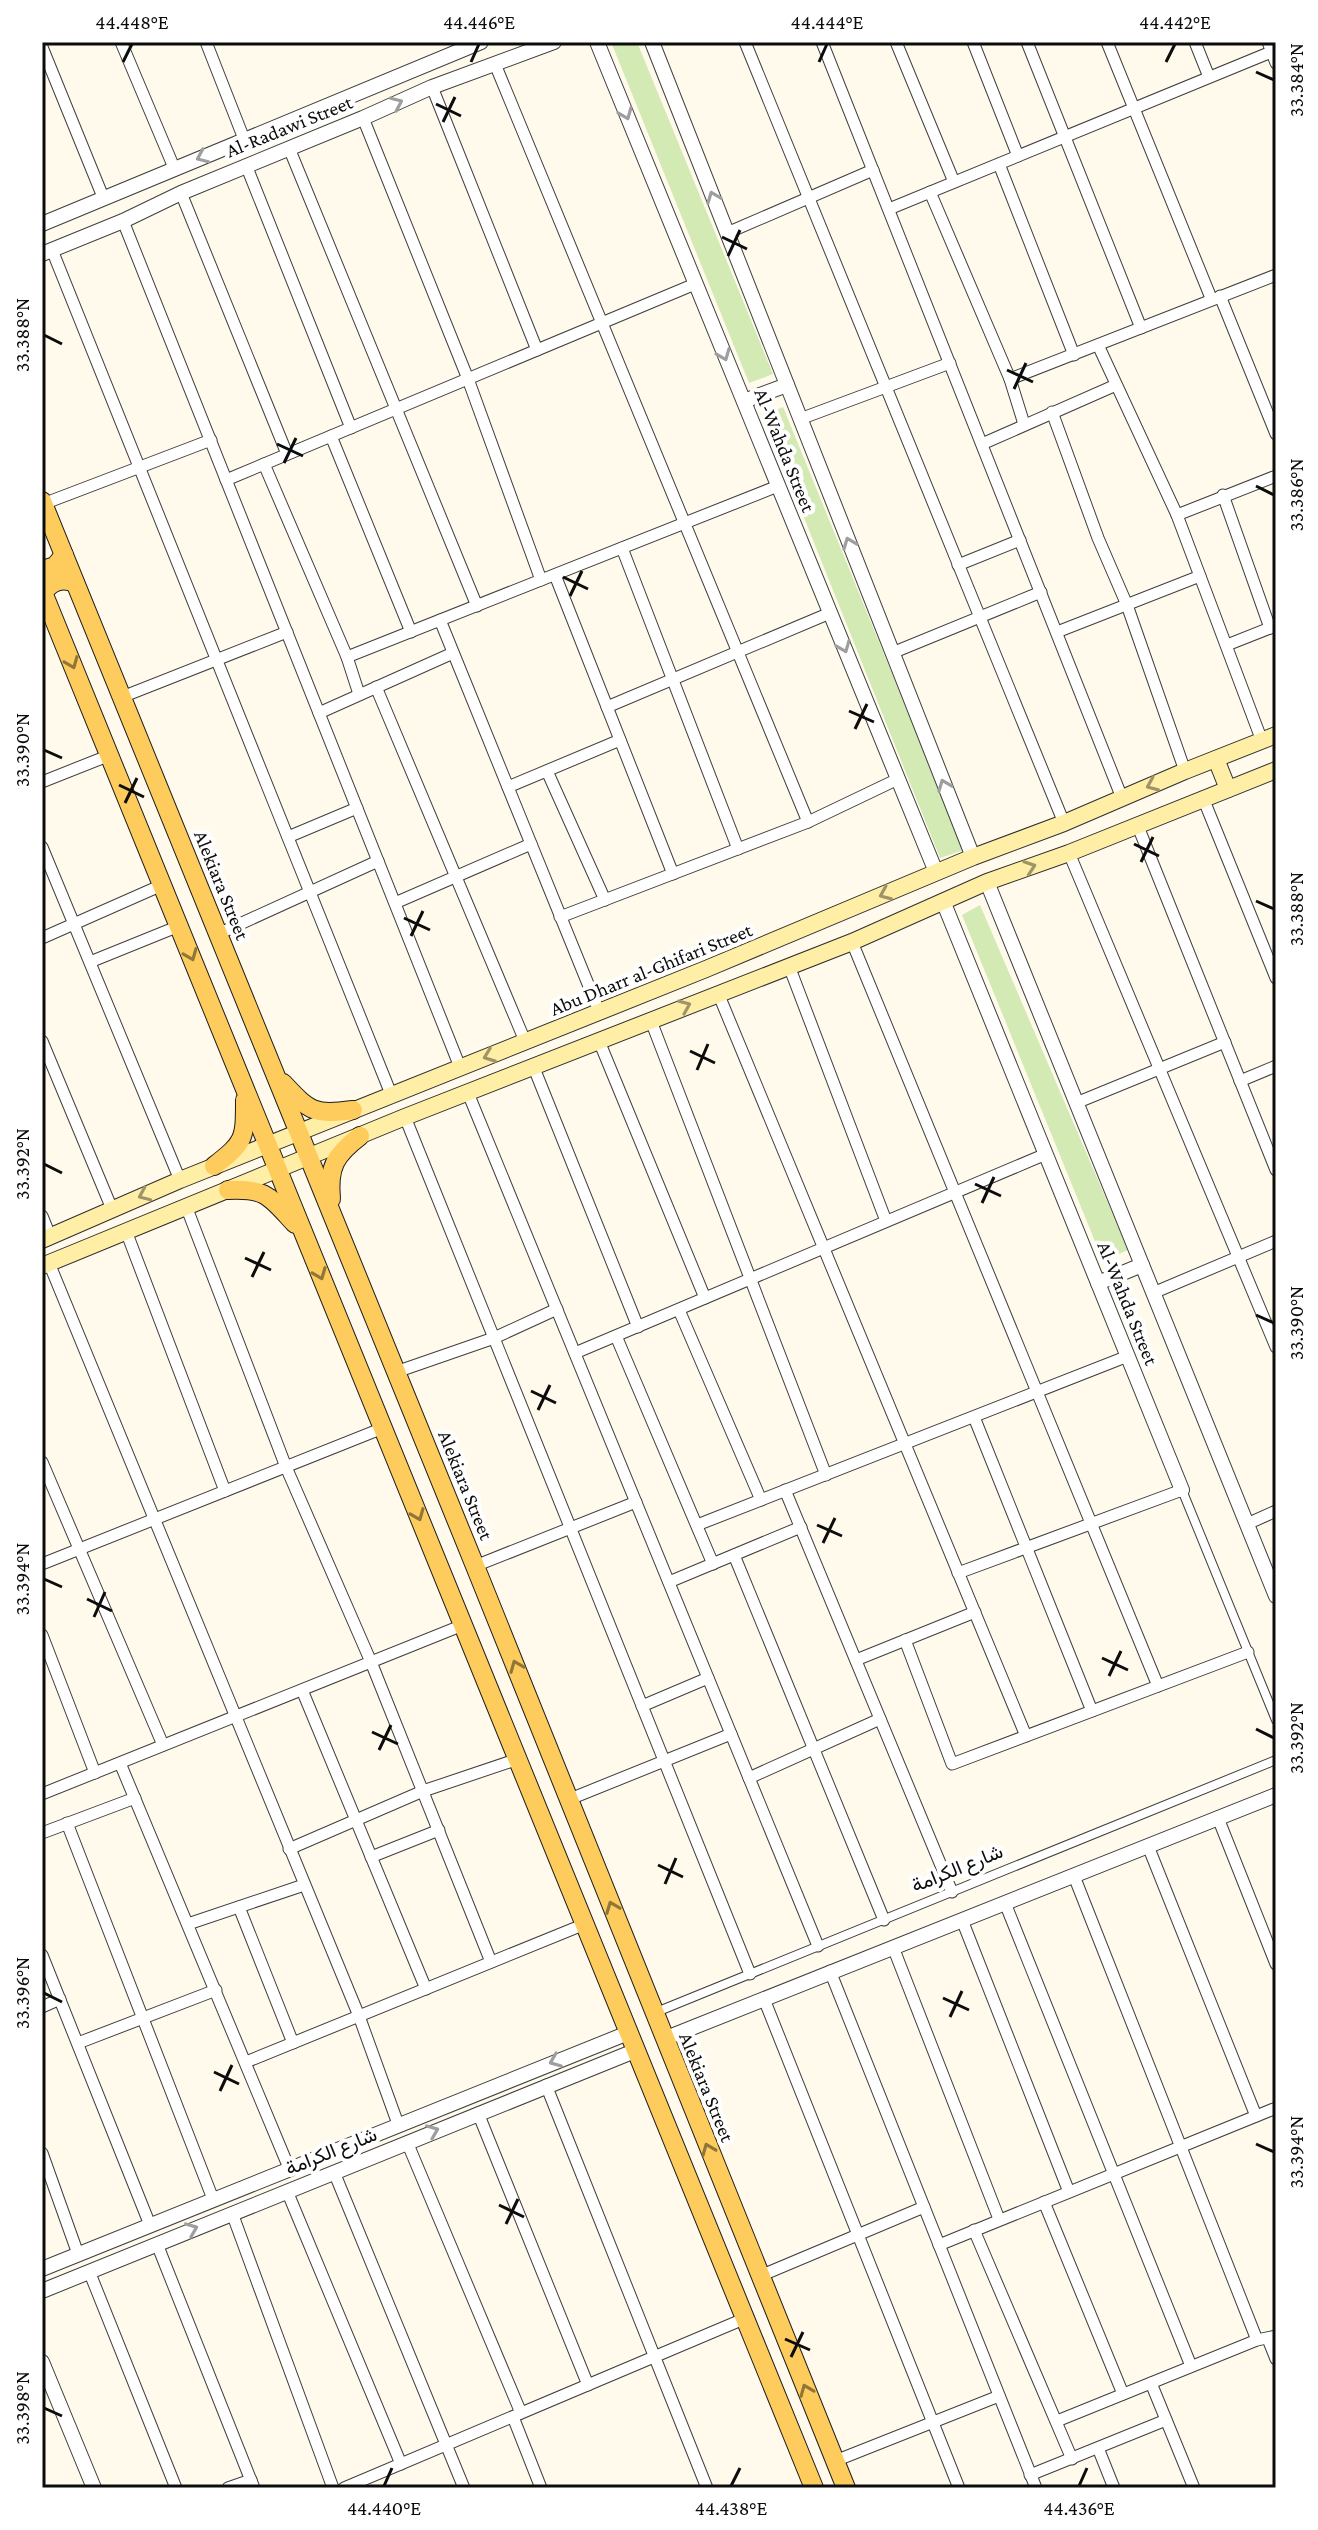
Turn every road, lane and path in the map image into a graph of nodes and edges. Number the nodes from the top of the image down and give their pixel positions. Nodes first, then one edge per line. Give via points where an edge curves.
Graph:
1 (121, 42) edge
2 (206, 42) edge
3 (481, 42) edge
4 (554, 42) edge
5 (597, 42) edge
6 (652, 42) edge
7 (745, 42) edge
8 (822, 42) edge
9 (896, 42) edge
10 (973, 42) edge
11 (1027, 42) edge
12 (1107, 42) edge
13 (1195, 42) edge
14 (42, 47) edge
15 (1273, 52) edge
16 (495, 64) junction
17 (1209, 77) junction
18 (432, 87) junction
19 (1133, 107) junction
20 (305, 114) junction
21 (363, 118) junction
22 (1064, 137) junction
23 (315, 138) junction
24 (244, 139) junction
25 (289, 148) junction
26 (1018, 156) junction
27 (999, 164) junction
28 (246, 165) junction
29 (175, 170) junction
30 (873, 170) junction
31 (954, 182) junction
32 (930, 192) junction
33 (181, 193) junction
34 (103, 197) junction
35 (807, 198) junction
36 (889, 209) junction
37 (43, 221) edge
38 (123, 221) junction
39 (727, 233) junction
40 (47, 252) edge
41 (1276, 275) edge
42 (695, 284) junction
43 (1215, 297) junction
44 (602, 323) junction
45 (1141, 328) junction
46 (1098, 345) junction
47 (537, 350) junction
48 (1074, 355) junction
49 (950, 363) junction
50 (468, 379) junction
51 (1010, 379) junction
52 (787, 385) junction
53 (1116, 385) junction
54 (887, 387) junction
55 (744, 401) junction
56 (396, 409) junction
57 (1052, 412) junction
58 (800, 419) junction
59 (1024, 424) junction
60 (351, 428) junction
61 (1276, 434) edge
62 (331, 436) junction
63 (211, 440) junction
64 (982, 444) junction
65 (287, 454) junction
66 (264, 464) junction
67 (140, 467) junction
68 (1276, 476) edge
69 (226, 480) junction
70 (778, 486) junction
71 (1223, 495) junction
72 (43, 502) edge
73 (1177, 515) junction
74 (684, 523) junction
75 (1020, 540) junction
76 (622, 548) junction
77 (64, 555) junction
78 (958, 565) junction
79 (42, 570) edge
80 (555, 575) junction
81 (1200, 576) junction
82 (541, 580) junction
83 (75, 583) junction
84 (42, 592) edge
85 (1041, 592) junction
86 (1127, 605) junction
87 (477, 606) junction
88 (830, 613) junction
89 (979, 617) junction
90 (440, 620) junction
91 (1273, 627) edge
92 (287, 632) junction
93 (411, 632) junction
94 (1057, 632) junction
95 (1227, 645) junction
96 (453, 653) junction
97 (738, 653) junction
98 (892, 653) junction
99 (347, 657) junction
100 (215, 660) junction
101 (673, 679) junction
102 (376, 687) junction
103 (359, 694) junction
104 (122, 697) junction
105 (607, 707) junction
106 (319, 713) junction
107 (1269, 738) edge
108 (620, 740) junction
109 (110, 755) junction
110 (1216, 759) junction
111 (547, 771) junction
112 (1185, 771) junction
113 (1275, 773) edge
114 (898, 779) junction
115 (42, 782) edge
116 (508, 787) junction
117 (1228, 789) junction
118 (1122, 798) junction
119 (1203, 798) junction
120 (357, 808) junction
121 (808, 822) junction
122 (1064, 823) junction
123 (1137, 824) junction
124 (288, 837) junction
125 (531, 844) junction
126 (42, 847) edge
127 (738, 849) junction
128 (1069, 853) junction
129 (973, 857) junction
130 (378, 861) junction
131 (936, 872) junction
132 (673, 874) junction
133 (457, 876) junction
134 (987, 882) junction
135 (162, 885) junction
136 (311, 891) junction
137 (605, 900) junction
138 (943, 901) junction
139 (395, 903) junction
140 (560, 917) junction
141 (74, 923) junction
142 (179, 926) junction
143 (218, 934) junction
144 (42, 938) edge
145 (852, 942) junction
146 (90, 962) junction
147 (789, 966) junction
148 (1276, 978) edge
149 (718, 993) junction
150 (599, 1011) junction
151 (651, 1021) junction
152 (555, 1029) junction
153 (42, 1041) edge
154 (525, 1041) junction
155 (599, 1041) junction
156 (1225, 1042) junction
157 (566, 1055) junction
158 (1276, 1066) edge
159 (460, 1067) junction
160 (534, 1068) junction
161 (1160, 1070) junction
162 (276, 1076) junction
163 (1240, 1081) junction
164 (245, 1089) junction
165 (468, 1093) junction
166 (391, 1094) junction
167 (1076, 1103) junction
168 (353, 1110) junction
169 (405, 1117) junction
170 (299, 1133) junction
171 (360, 1136) junction
172 (268, 1145) junction
173 (1046, 1154) junction
174 (309, 1157) junction
175 (214, 1166) junction
176 (278, 1170) junction
177 (1276, 1170) edge
178 (180, 1180) junction
179 (228, 1190) junction
180 (955, 1192) junction
181 (186, 1206) junction
182 (112, 1209) junction
183 (332, 1214) junction
184 (42, 1216) edge
185 (886, 1221) junction
186 (126, 1231) junction
187 (304, 1234) junction
188 (46, 1238) edge
189 (1276, 1241) edge
190 (824, 1248) junction
191 (1238, 1257) junction
192 (46, 1265) edge
193 (1142, 1265) junction
194 (751, 1279) junction
195 (1098, 1283) junction
196 (1153, 1293) junction
197 (705, 1298) junction
198 (557, 1309) junction
199 (679, 1310) junction
200 (638, 1327) junction
201 (616, 1336) junction
202 (494, 1338) junction
203 (1276, 1347) edge
204 (575, 1353) junction
205 (1128, 1356) junction
206 (396, 1372) junction
207 (1038, 1392) junction
208 (974, 1417) junction
209 (383, 1428) junction
210 (905, 1444) junction
211 (42, 1462) edge
212 (286, 1467) junction
213 (826, 1475) junction
214 (785, 1490) junction
215 (1182, 1490) junction
216 (225, 1491) junction
217 (761, 1500) junction
218 (636, 1502) junction
219 (1276, 1511) edge
220 (154, 1519) junction
221 (1092, 1524) junction
222 (1247, 1524) junction
223 (697, 1525) junction
224 (801, 1527) junction
225 (571, 1528) junction
226 (467, 1546) junction
227 (1026, 1548) junction
228 (79, 1549) junction
229 (734, 1555) junction
230 (436, 1559) junction
231 (42, 1563) edge
232 (713, 1564) junction
233 (475, 1566) junction
234 (958, 1573) junction
235 (669, 1582) junction
236 (1276, 1596) edge
237 (975, 1612) junction
238 (463, 1625) junction
239 (42, 1635) edge
240 (905, 1640) junction
241 (1248, 1652) junction
242 (856, 1660) junction
243 (371, 1662) junction
244 (708, 1678) junction
245 (1158, 1686) junction
246 (302, 1690) junction
247 (642, 1706) junction
248 (1092, 1711) junction
249 (234, 1717) junction
250 (880, 1719) junction
251 (1276, 1720) edge
252 (731, 1734) junction
253 (1026, 1736) junction
254 (163, 1745) junction
255 (815, 1748) junction
256 (518, 1759) junction
257 (1276, 1760) edge
258 (665, 1762) junction
259 (120, 1763) junction
260 (95, 1773) junction
261 (749, 1778) junction
262 (423, 1791) junction
263 (42, 1794) edge
264 (1276, 1795) edge
265 (135, 1798) junction
266 (570, 1799) junction
267 (1218, 1818) junction
268 (356, 1820) junction
269 (67, 1823) junction
270 (43, 1830) edge
271 (439, 1830) junction
272 (1148, 1846) junction
273 (289, 1849) junction
274 (371, 1857) junction
275 (1074, 1876) junction
276 (304, 1885) junction
277 (952, 1892) junction
278 (1005, 1903) junction
279 (239, 1907) junction
280 (884, 1920) junction
281 (962, 1920) junction
282 (188, 1924) junction
283 (585, 1924) junction
284 (818, 1946) junction
285 (893, 1947) junction
286 (42, 1955) edge
287 (491, 1962) junction
288 (1276, 1964) edge
289 (830, 1971) junction
290 (750, 1974) junction
291 (426, 1989) junction
292 (216, 1990) junction
293 (60, 1999) junction
294 (764, 1999) junction
295 (42, 2007) edge
296 (653, 2013) junction
297 (143, 2016) junction
298 (359, 2016) junction
299 (628, 2033) junction
300 (664, 2039) junction
301 (78, 2043) junction
302 (293, 2043) junction
303 (637, 2050) junction
304 (246, 2062) junction
305 (546, 2085) junction
306 (1276, 2108) edge
307 (478, 2113) junction
308 (1256, 2116) junction
309 (398, 2124) junction
310 (407, 2142) junction
311 (1181, 2147) junction
312 (42, 2153) edge
313 (306, 2161) junction
314 (289, 2168) junction
315 (334, 2172) junction
316 (1114, 2174) junction
317 (315, 2179) junction
318 (287, 2191) junction
319 (1069, 2192) junction
320 (213, 2199) junction
321 (1044, 2202) junction
322 (924, 2207) junction
323 (232, 2213) junction
324 (999, 2219) junction
325 (150, 2225) junction
326 (974, 2230) junction
327 (858, 2235) junction
328 (157, 2244) junction
329 (939, 2245) junction
330 (78, 2254) junction
331 (42, 2269) edge
332 (89, 2271) junction
333 (760, 2276) junction
334 (42, 2291) edge
335 (746, 2318) junction
336 (1267, 2338) edge
337 (655, 2357) junction
338 (1276, 2359) edge
339 (42, 2362) edge
340 (1191, 2366) junction
341 (1151, 2383) junction
342 (588, 2385) junction
343 (1123, 2394) junction
344 (999, 2396) junction
345 (517, 2415) junction
346 (1166, 2420) junction
347 (1057, 2421) junction
348 (932, 2422) junction
349 (825, 2437) junction
350 (447, 2445) junction
351 (799, 2448) junction
352 (1098, 2448) junction
353 (1072, 2459) junction
354 (835, 2461) junction
355 (401, 2464) junction
356 (374, 2475) junction
357 (1030, 2475) junction
358 (252, 2484) edge
359 (94, 2488) edge
360 (176, 2488) edge
361 (228, 2488) edge
362 (333, 2488) edge
363 (344, 2488) edge
364 (379, 2488) edge
365 (464, 2488) edge
366 (541, 2488) edge
367 (707, 2488) edge
368 (814, 2488) edge
369 (846, 2488) edge
370 (959, 2488) edge
371 (1036, 2488) edge
372 (1114, 2488) edge
373 (1194, 2488) edge

1 - 29 street
2 - 24 street
3 - 20 street, Al-Radawi Street
4 - 16 street, Al-Radawi Street
5 -> 42 street, Al-Wahda Street
39 -> 6 street, Al-Wahda Street
7 - 35 street
8 - 30 street
9 - 31 street
10 - 26 street
11 - 22 street
12 - 19 street
13 - 17 street
14 - 34 street
15 - 17 street
16 - 18 street, Al-Radawi Street
16 - 44 street
17 - 19 street
21 -> 18 street, Al-Radawi Street
18 - 47 street
19 - 22 street
19 - 43 street
20 - 23 street
20 - 24 street, Al-Radawi Street
21 - 23 street, Al-Radawi Street
21 - 50 street
22 - 26 street
22 - 45 street
23 - 25 street, Al-Radawi Street
24 -> 29 street, Al-Radawi Street
25 - 28 street, Al-Radawi Street
25 - 56 street
26 - 27 street
27 - 31 street
27 - 48 street
28 - 33 street, Al-Radawi Street
28 - 60 street
29 - 34 street, Al-Radawi Street
30 - 35 street
30 - 36 street
31 - 32 street
32 - 36 street
32 - 51 street
33 - 38 street, Al-Radawi Street
33 - 65 street
34 - 37 street, Al-Radawi Street
35 - 39 street
35 - 54 street
36 - 49 street
38 - 40 street, Al-Radawi Street
38 - 63 street
39 - 52 street, Al-Wahda Street
40 - 67 street
41 - 43 street
42 - 44 street
42 -> 55 street, Al-Wahda Street
43 - 45 street
43 - 61 street
44 - 47 street
44 - 74 street
45 - 46 street
46 - 48 street
46 - 53 street
47 - 50 street
48 - 51 street
49 - 54 street
49 - 64 street
50 - 56 street
50 - 82 street
51 - 59 street
52 - 55 street
52 - 58 street, Al-Wahda Street
53 - 57 street
53 - 73 street
54 - 58 street
54 - 78 street
55 - 70 street, Al-Wahda Street
56 - 60 street
56 - 87 street
57 - 59 street
57 - 86 street
98 -> 58 street, Al-Wahda Street
59 - 64 street
60 - 62 street
62 - 65 street
62 - 93 street
63 - 67 street
63 - 69 street
64 - 75 street
65 - 66 street
66 - 69 street
66 - 99 street
67 - 72 street
67 - 100 street
68 - 71 street
69 - 92 street
70 - 74 street
70 - 88 street, Al-Wahda Street
71 - 73 street
71 - 91 street
72 - 77 main road, Alekiara Street
73 - 81 street
74 - 76 street
74 - 97 street
75 - 78 street
75 - 85 street
76 - 80 street
76 - 101 street
77 - 79 main road via 55,566
77 - 83 main road, Alekiara Street
78 - 89 street
80 - 82 street
80 - 105 street
81 - 86 street
81 - 95 street
82 - 87 street
83 - 84 main road via 60,580
83 - 104 main road, Alekiara Street
84 -> 109 main road
85 - 89 street
85 - 94 street
86 - 94 street
86 - 112 street
87 - 90 street
88 - 97 street
88 -> 114 street, Al-Wahda Street
89 - 98 street
89 - 122 street
90 - 93 street
90 - 96 street
91 - 95 street
92 - 100 street
92 - 106 street
93 - 99 street
94 - 118 street
95 - 107 street
96 - 102 street
96 - 116 street
97 - 101 street
97 - 121 street
129 -> 98 street, Al-Wahda Street
99 - 103 street
100 - 104 street
100 - 124 street
101 - 105 street
101 - 127 street
102 - 103 street
102 - 133 street
103 - 106 street
104 - 143 main road, Alekiara Street
105 - 108 street
106 - 120 street
107 - 110 main road, Abu Dharr al-Ghifari Street
108 - 111 street
108 - 132 street
109 - 115 street
109 - 135 main road
110 - 112 main road, Abu Dharr al-Ghifari Street
110 - 117 main road
111 - 116 street
111 - 137 street
112 -> 118 main road, Abu Dharr al-Ghifari Street
113 - 117 main road
114 - 121 street
114 - 131 street, Al-Wahda Street
116 - 125 street
117 - 119 main road
118 - 122 main road, Abu Dharr al-Ghifari Street
119 - 123 main road
119 - 148 street
120 - 124 street
120 - 130 street
121 - 127 street
122 - 129 main road, Abu Dharr al-Ghifari Street
123 - 128 main road
123 - 156 street
124 - 136 street
125 - 133 street
125 - 140 street
126 - 141 street
127 - 132 street
134 -> 128 main road
128 - 161 street
129 - 131 main road, Abu Dharr al-Ghifari Street
130 - 136 street
130 - 139 street
131 -> 150 main road, Abu Dharr al-Ghifari Street
132 - 137 street
133 - 139 street
133 - 154 street
134 - 138 main road
134 - 167 street, Al-Wahda Street
135 - 141 street
135 - 142 main road
136 - 143 street
136 - 166 street
137 - 140 street
138 - 145 main road
138 - 173 street, Al-Wahda Street
139 - 159 street
140 - 150 street
141 - 144 street
141 - 146 street
142 - 146 street
142 -> 164 main road
143 - 162 main road, Alekiara Street
145 - 147 main road
145 - 180 street
146 - 178 street
147 - 149 main road
147 - 185 street
151 -> 149 main road
149 - 190 street
150 - 152 main road, Abu Dharr al-Ghifari Street
151 - 155 main road
151 - 194 street
152 - 154 main road, Abu Dharr al-Ghifari Street
152 - 157 main road
153 - 182 street
154 -> 159 main road, Abu Dharr al-Ghifari Street
155 - 157 main road
155 - 197 street
156 - 161 street
156 - 163 street
157 - 160 main road
158 - 163 street
159 - 166 main road, Abu Dharr al-Ghifari Street
160 - 165 main road
160 - 200 street
161 - 167 street
161 - 191 street
162 - 168 main road via 313,1111
162 - 170 main road, Alekiara Street
163 - 177 street
164 - 172 main road
164 - 175 main road via 245,1134
165 - 169 main road
165 - 198 street
166 - 168 main road, Abu Dharr al-Ghifari Street
167 - 193 street, Al-Wahda Street
168 - 170 main road, Abu Dharr al-Ghifari Street
169 - 171 main road
169 - 202 street
170 - 172 main road, Abu Dharr al-Ghifari Street
170 - 174 main road, Alekiara Street
171 - 174 main road
171 - 183 main road via 335,1161
172 - 175 main road, Abu Dharr al-Ghifari Street
172 - 176 main road
173 - 180 street
173 - 195 street, Al-Wahda Street
174 - 176 main road
174 - 183 main road, Alekiara Street
175 - 178 main road, Abu Dharr al-Ghifari Street
176 - 179 main road
176 - 187 main road
178 -> 182 main road, Abu Dharr al-Ghifari Street
179 - 181 main road
179 - 187 main road via 252,1188 263,1193
180 - 185 street
180 - 207 street
181 - 186 main road
181 - 212 street
182 - 188 main road, Abu Dharr al-Ghifari Street
183 - 206 main road, Alekiara Street
184 - 188 street
185 - 190 street
186 - 192 main road
186 - 216 street
187 -> 209 main road
189 - 191 street
190 - 194 street
190 - 210 street
191 - 196 street
191 - 203 street
192 - 220 street
193 - 195 street
193 - 196 street, Al-Wahda Street
194 - 197 street
194 - 213 street
195 - 205 street, Al-Wahda Street
196 - 222 street, Al-Wahda Street
197 - 199 street
198 - 202 street
198 - 204 street
199 - 200 street
199 - 217 street
200 - 201 street
201 - 204 street
201 - 223 street
202 - 206 street
202 - 225 street
204 - 218 street
205 - 207 street
205 - 215 street, Al-Wahda Street
206 - 226 main road, Alekiara Street
207 - 208 street
207 - 221 street
208 - 210 street
208 - 227 street
209 - 212 street
209 -> 230 main road
210 - 213 street
210 - 234 street
211 - 228 street
212 - 216 street
212 - 243 street
213 - 214 street
214 - 217 street
214 - 224 street
215 - 221 street
215 - 241 street, Al-Wahda Street
216 - 220 street
217 - 223 street
218 - 225 street
218 - 235 street
219 - 222 street
220 - 228 street
220 - 249 street
221 - 227 street
221 - 245 street
222 - 236 street, Al-Wahda Street
223 - 232 street
224 - 229 street
224 - 242 street
225 - 233 street
225 - 247 street
226 - 230 main road
226 - 233 main road, Alekiara Street
227 - 234 street
227 - 248 street
228 - 231 street
228 - 254 street
229 - 232 street
229 - 255 street
230 - 238 main road
232 - 235 street
266 -> 233 main road, Alekiara Street
234 - 237 street
235 - 244 street
237 - 240 street
237 - 253 street
238 - 243 street
238 - 256 main road
239 - 260 street
240 - 242 street
240 - 253 street via 952,1764
241 - 245 street
241 - 251 street, Al-Wahda Street
242 - 250 street
243 - 246 street
243 - 262 street
244 - 247 street
244 - 252 street
245 - 248 street
246 - 249 street
246 - 268 street
247 - 258 street
248 - 253 street
249 - 254 street
249 - 273 street
250 - 255 street
250 - 277 street
252 - 258 street
252 - 261 street
254 - 259 street
255 - 261 street
255 - 280 street
256 - 262 street
256 - 283 main road
257 - 277 street, شارع الكرامة
258 - 266 street
258 - 290 street
259 - 260 street
259 - 265 street
260 - 263 street
261 - 284 street
262 - 268 street
262 - 271 street
264 - 267 street
265 - 269 street
265 - 282 street
296 -> 266 main road, Alekiara Street
267 - 272 street
267 - 288 street
268 - 273 street
268 - 274 street
269 - 270 street
269 - 297 street
271 - 274 street
271 - 287 street
272 - 275 street
272 - 308 street
273 - 276 street
274 - 291 street
275 - 278 street
275 - 311 street
276 - 279 street
276 - 298 street
277 - 280 street, شارع الكرامة
278 - 281 street
278 - 316 street
279 - 282 street
279 - 302 street
280 - 284 street, شارع الكرامة
281 - 285 street
281 - 319 street
282 - 292 street
283 - 287 street
283 - 299 main road
284 - 290 street, شارع الكرامة
285 - 289 street
285 - 324 street
286 - 293 street
287 - 291 street
289 - 294 street
289 - 322 street
290 - 296 street, شارع الكرامة
291 - 298 street
292 - 297 street
292 - 304 street
293 - 295 street
293 - 301 street
294 - 300 street
294 - 327 street
296 - 300 main road, Alekiara Street
297 - 301 street
297 - 320 street
298 - 302 street
298 - 309 street
299 - 303 main road
299 -> 309 street, شارع الكرامة
333 -> 300 main road, Alekiara Street
301 - 325 street
302 - 304 street
303 - 305 street, شارع الكرامة
303 - 335 main road
304 - 314 street
305 - 307 street, شارع الكرامة
305 - 337 street
306 - 308 street
310 -> 307 street, شارع الكرامة
307 - 342 street
308 - 311 street
309 - 313 street, شارع الكرامة
310 - 315 street, شارع الكرامة
310 - 345 street
311 - 316 street
311 - 336 street
312 - 330 street
313 - 314 street, شارع الكرامة
313 - 317 street
314 - 320 street, شارع الكرامة
315 - 317 street, شارع الكرامة
315 - 350 street
316 - 319 street
316 - 340 street
317 - 318 street, شارع الكرامة
318 - 323 street, شارع الكرامة
318 - 355 street
319 - 321 street
320 - 325 street, شارع الكرامة
321 - 324 street
321 - 343 street
322 - 327 street
322 - 329 street
328 -> 323 street, شارع الكرامة
323 - 362 street
324 - 326 street
325 - 330 street, شارع الكرامة
326 - 329 street
326 - 347 street
327 - 333 street
327 - 348 street
328 - 332 street, شارع الكرامة
328 - 358 street
329 - 344 street
330 - 331 street, شارع الكرامة
332 - 334 street, شارع الكرامة
332 - 360 street
349 -> 333 main road, Alekiara Street
335 - 337 street
335 - 351 main road
336 - 338 street
336 - 340 street
337 - 342 street
337 - 367 street
339 - 359 street
340 - 341 street
341 - 343 street
341 - 346 street
342 - 345 street
343 - 347 street
344 - 348 street
344 - 357 street
345 - 350 street
345 - 366 street
346 - 352 street
346 - 373 street
347 - 353 street
348 - 354 street
348 - 370 street
349 - 351 main road
349 - 354 main road, Alekiara Street
350 - 355 street
350 - 365 street
351 - 368 main road
352 - 353 street
352 - 372 street
353 - 357 street
354 - 369 main road, Alekiara Street
355 - 356 street
356 - 363 street
356 - 364 street
357 - 371 street
358 - 361 street

